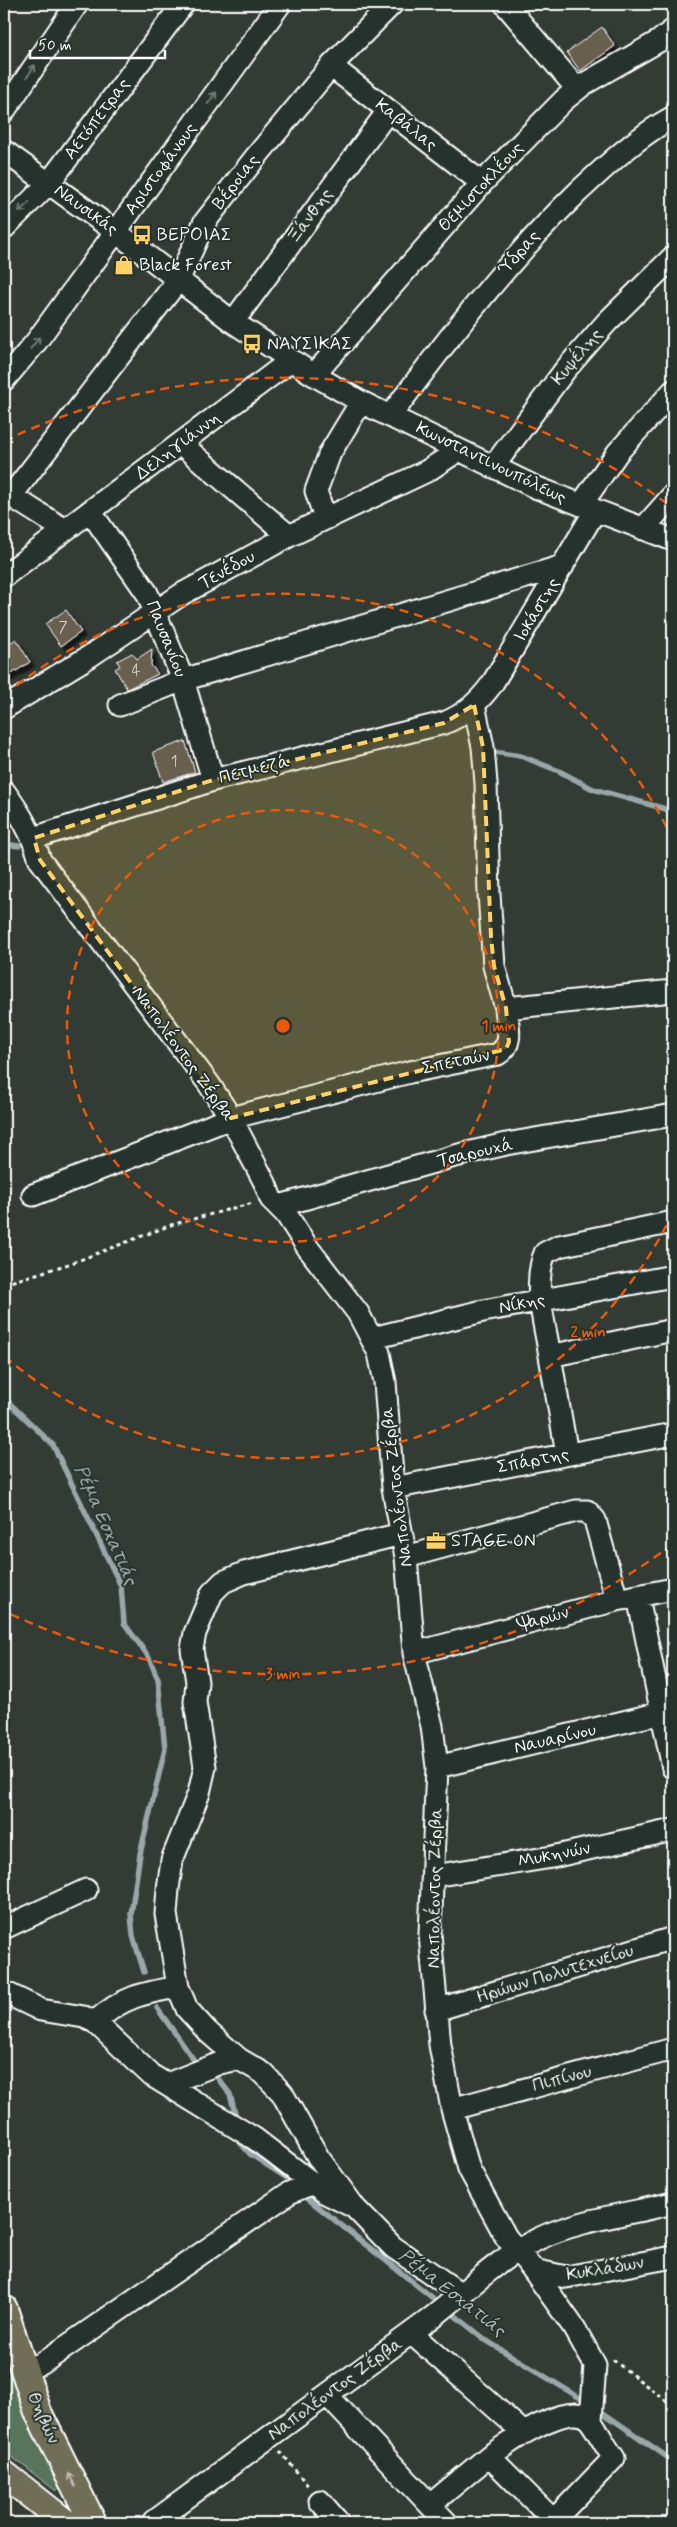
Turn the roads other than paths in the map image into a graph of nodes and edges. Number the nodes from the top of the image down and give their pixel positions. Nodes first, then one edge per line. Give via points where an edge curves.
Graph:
1 (77, 4) edge
2 (183, 4) edge
3 (280, 4) edge
4 (392, 4) edge
5 (505, 4) edge
6 (673, 30) edge
7 (332, 66) junction
8 (577, 89) junction
9 (4, 111) edge
10 (388, 111) junction
11 (673, 117) edge
12 (4, 151) edge
13 (49, 183) junction
14 (482, 183) junction
15 (4, 228) edge
16 (115, 231) junction
17 (673, 257) edge
18 (179, 279) junction
19 (233, 322) junction
20 (290, 361) junction
21 (314, 375) junction
22 (4, 380) edge
23 (673, 392) edge
24 (361, 402) junction
25 (390, 415) junction
26 (181, 444) junction
27 (459, 450) junction
28 (493, 467) junction
29 (673, 494) edge
30 (588, 508) junction
31 (90, 512) junction
32 (325, 518) junction
33 (643, 529) junction
34 (65, 530) junction
35 (289, 536) junction
36 (673, 540) edge
37 (564, 566) junction
38 (4, 576) edge
39 (155, 613) junction
40 (184, 680) junction
41 (120, 705) dead end
42 (474, 705) junction
43 (4, 708) edge
44 (213, 780) junction
45 (4, 791) edge
46 (34, 838) junction
47 (673, 992) edge
48 (506, 1008) junction
49 (673, 1115) edge
50 (231, 1118) junction
51 (33, 1196) dead end
52 (275, 1202) junction
53 (673, 1222) edge
54 (673, 1276) edge
55 (541, 1301) junction
56 (673, 1330) edge
57 (373, 1338) junction
58 (550, 1356) junction
59 (673, 1434) edge
60 (567, 1454) junction
61 (394, 1488) junction
62 (401, 1534) junction
63 (406, 1557) junction
64 (673, 1589) edge
65 (638, 1597) junction
66 (617, 1600) junction
67 (414, 1653) junction
68 (668, 1712) edge
69 (437, 1767) junction
70 (673, 1768) edge
71 (673, 1830) edge
72 (433, 1876) junction
73 (86, 1890) dead end
74 (4, 1928) edge
75 (673, 1938) edge
76 (178, 1987) junction
77 (4, 1992) edge
78 (436, 2010) junction
79 (95, 2022) junction
80 (673, 2049) edge
81 (239, 2058) junction
82 (166, 2084) junction
83 (452, 2109) junction
84 (313, 2183) junction
85 (673, 2203) edge
86 (355, 2208) junction
87 (516, 2251) junction
88 (673, 2257) edge
89 (534, 2269) junction
90 (457, 2297) junction
91 (4, 2309) edge
92 (412, 2333) junction
93 (23, 2369) junction
94 (327, 2394) junction
95 (590, 2420) junction
96 (524, 2433) junction
97 (488, 2456) junction
98 (4, 2474) edge
99 (320, 2501) road end
100 (430, 2505) junction
101 (553, 2522) edge
102 (66, 2523) edge
103 (93, 2523) edge
104 (152, 2523) edge
105 (339, 2523) edge
106 (446, 2523) edge

9 -> 1 street
2 - 13 street, Αετόπετρας
16 -> 3 street, Αριστοφάνους
4 - 7 street, Βέροιας
5 - 8 street
6 - 8 street, Θεμιστοκλέους
7 - 10 street, Καβάλας
7 - 18 street, Βέροιας via 204,223
8 - 14 street, Θεμιστοκλέους
10 - 14 street, Καβάλας
10 - 19 street, Ξάνθης
11 - 25 street, Ύδρας via 608,163 538,231 466,314
12 - 13 street, Ναυσικάς
13 -> 15 street, Αετόπετρας
13 - 16 street, Ναυσικάς
14 - 21 street, Θεμιστοκλέους
16 - 18 street, Ναυσικάς
22 -> 16 street, Αριστοφάνους via 36,342
17 - 28 street, Κυψέλης via 607,322 565,370
18 - 19 street, Ναυσικάς
18 - 34 street, Βέροιας via 11,496
19 - 20 street, Ναυσικάς
20 - 21 street, Ναυσικάς
20 - 26 street, Δεληγιάννη
21 - 24 street, Κωνσταντινουπόλεως
23 - 30 street, Ιοκάστης via 618,452
24 - 25 street, Κωνσταντινουπόλεως
24 - 32 street via 330,454 316,491
25 - 27 street, Κωνσταντινουπόλεως
26 - 31 street, Δεληγιάννη
26 - 35 street
27 - 28 street, Κωνσταντινουπόλεως
27 - 32 street, Τενέδου via 427,471
28 - 30 street, Κωνσταντινουπόλεως
29 - 33 street
30 - 33 street, Κωνσταντινουπόλεως
30 - 37 street, Ιοκάστης
31 - 34 street, Δεληγιάννη
31 - 39 street, Παυσανίου via 138,576
32 - 35 street, Τενέδου
33 - 36 street, Κωνσταντινουπόλεως
34 - 38 street
35 - 39 street, Τενέδου via 182,594
37 - 40 street
37 - 42 street, Ιοκάστης via 492,684
39 - 40 street, Παυσανίου
39 - 43 street, Τενέδου
40 - 41 street
40 - 44 street, Παυσανίου
42 - 44 street, Πετμεζά via 444,723
42 - 48 street, Σπετσών via 483,747 486,783 494,966
44 - 46 street, Πετμεζά
45 - 46 street, Ναπολέοντος Ζέρβα
46 - 50 street, Ναπολέοντος Ζέρβα via 40,860 209,1084
47 - 48 street
48 - 50 street, Σπετσών via 509,1042 506,1049 498,1054 410,1072
49 - 52 street, Τσαρουχά via 498,1146
50 - 51 street, Σπετσών
50 - 52 street, Ναπολέοντος Ζέρβα
52 - 57 street, Ναπολέοντος Ζέρβα via 358,1312
53 - 55 street via 559,1246 545,1253 540,1266
54 - 55 street, Νίκης
55 - 57 street, Νίκης via 483,1311
55 - 58 street
56 - 58 street
57 - 61 street, Ναπολέοντος Ζέρβα via 385,1382
58 - 60 street
59 - 60 street, Σπάρτης
60 - 61 street, Σπάρτης
61 - 62 street, Ναπολέοντος Ζέρβα
62 - 63 street, Ναπολέοντος Ζέρβα
62 - 76 street via 244,1573 223,1582 212,1593 195,1633 192,1649 195,1702 205,1768 199,1793 172,1860 166,1914
63 - 66 street via 576,1511 587,1512 595,1520
63 - 67 street, Ναπολέοντος Ζέρβα
64 - 65 street, Ψαρών
65 - 66 street, Ψαρών
65 - 68 street
66 - 67 street, Ψαρών
67 - 69 street, Ναπολέοντος Ζέρβα via 432,1726
68 - 69 street, Ναυαρίνου
68 - 70 street
69 - 72 street, Ναπολέοντος Ζέρβα
71 - 72 street, Μυκηνών via 552,1857
72 - 78 street, Ναπολέοντος Ζέρβα via 430,1934
73 - 74 street
75 - 78 street, Ηρώων Πολυτεχνείου
76 - 79 street via 128,1998
76 - 81 street via 187,2009
77 - 79 street via 41,2010
78 - 83 street, Ναπολέοντος Ζέρβα
79 - 82 street via 132,2059
80 - 83 street, Πιπίνου
81 - 82 street
81 - 86 street via 263,2073 282,2093 318,2156
82 - 84 street via 255,2139
83 - 87 street, Ναπολέοντος Ζέρβα via 469,2169
84 - 86 street
84 - 93 street via 289,2193 41,2364
85 - 87 street via 564,2229
86 - 90 street via 393,2247
87 - 89 street, Ναπολέοντος Ζέρβα
87 - 90 street, Ναπολέοντος Ζέρβα
88 - 89 street, Κυκλάδων via 566,2277
89 - 95 street, Ναπολέοντος Ζέρβα via 595,2365
90 - 92 street, Ναπολέοντος Ζέρβα
91 - 93 main road, Θηβών
92 - 94 street, Ναπολέοντος Ζέρβα
92 - 96 street
103 -> 93 main road, Θηβών via 38,2412
94 - 100 street
94 - 104 street, Ναπολέοντος Ζέρβα
95 - 96 street via 579,2414 566,2415 550,2419
95 - 101 street via 614,2458
96 - 97 street
97 - 100 street
97 - 101 street
98 - 102 main road
99 - 105 street
100 - 106 street

